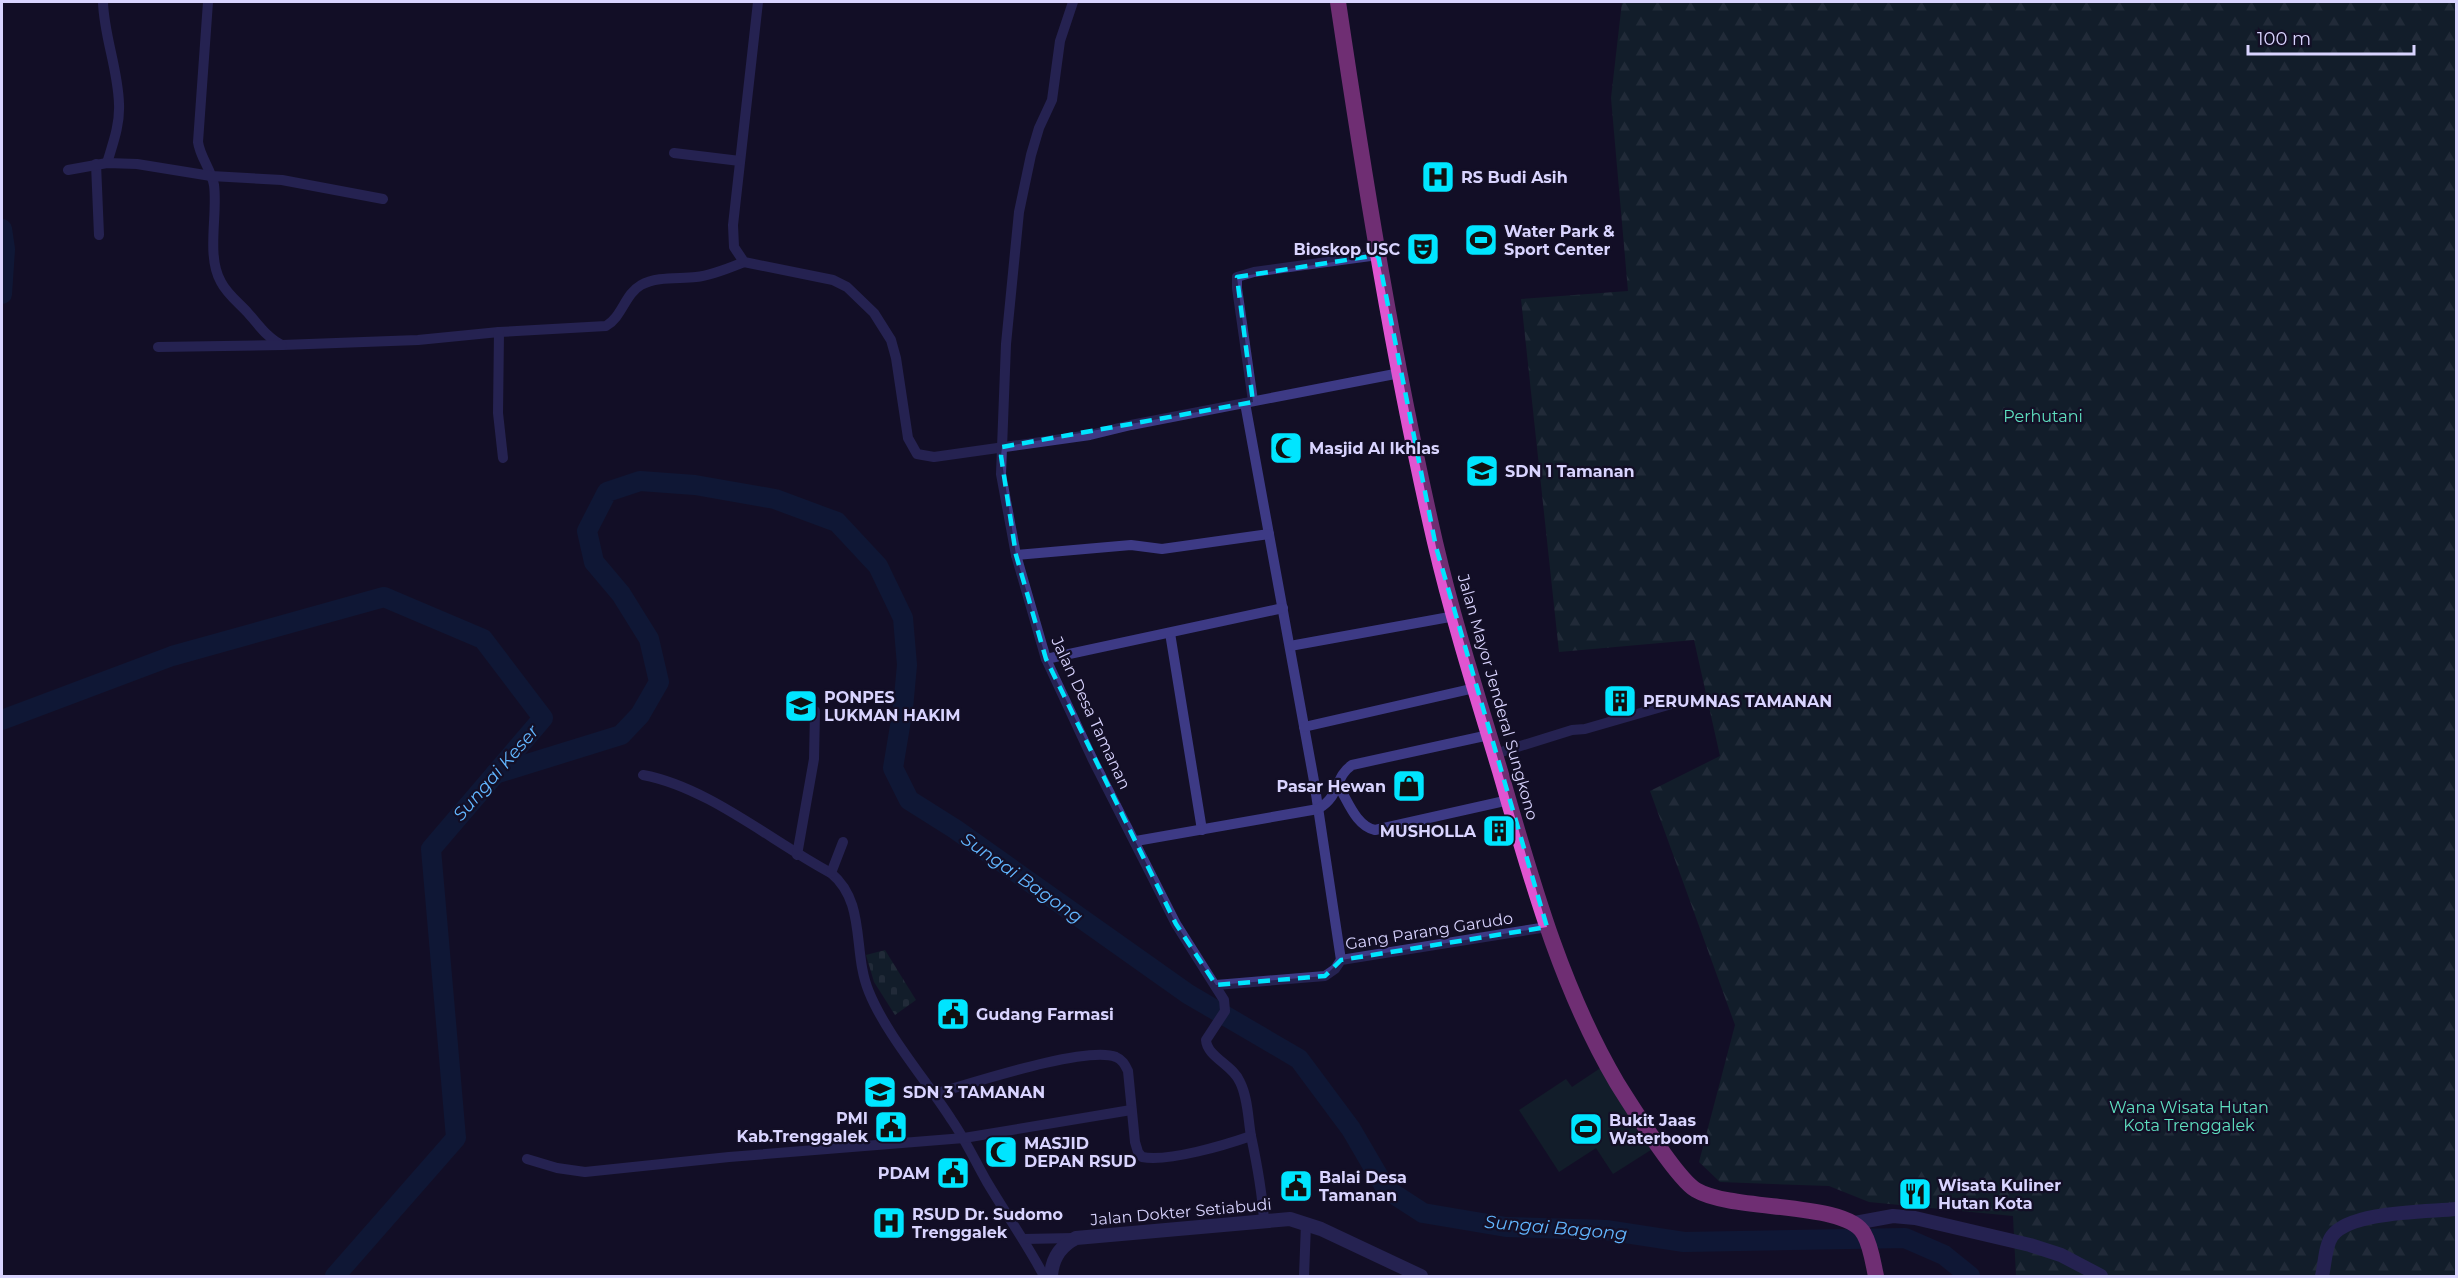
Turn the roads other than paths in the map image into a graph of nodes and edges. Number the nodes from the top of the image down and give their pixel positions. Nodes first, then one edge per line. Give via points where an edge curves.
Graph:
1 (103, 2) edge
2 (208, 2) edge
3 (758, 2) edge
4 (1073, 2) edge
5 (1338, 2) edge
6 (674, 153) dead end
7 (740, 161) junction
8 (101, 164) junction
9 (68, 170) dead end
10 (211, 176) junction
11 (383, 200) dead end
12 (99, 236) dead end
13 (1378, 255) junction
14 (744, 261) junction
15 (499, 332) junction
16 (282, 345) junction
17 (158, 347) dead end
18 (1400, 373) junction
19 (1249, 402) junction
20 (1002, 447) junction
21 (503, 458) dead end
22 (1269, 534) junction
23 (1016, 555) junction
24 (1283, 608) junction
25 (1455, 616) junction
26 (1170, 633) junction
27 (1290, 646) junction
28 (1046, 659) junction
29 (1475, 688) junction
30 (1682, 701) dead end
31 (815, 711) dead end
32 (1304, 727) junction
33 (1489, 735) junction
34 (1495, 754) junction
35 (642, 775) dead end
36 (1338, 785) junction
37 (1509, 800) junction
38 (1318, 809) junction
39 (1202, 830) junction
40 (1136, 841) junction
41 (843, 843) dead end
42 (797, 855) junction
43 (831, 873) junction
44 (1547, 927) junction
45 (1341, 960) junction
46 (1216, 985) junction
47 (934, 1094) junction
48 (1131, 1110) junction
49 (1251, 1136) junction
50 (964, 1138) junction
51 (527, 1159) dead end
52 (2457, 1209) edge
53 (1264, 1220) junction
54 (1306, 1224) junction
55 (1859, 1228) junction
56 (1076, 1238) junction
57 (1024, 1239) junction
58 (1044, 1276) edge
59 (1051, 1276) edge
60 (1304, 1276) edge
61 (1421, 1276) edge
62 (1876, 1276) edge
63 (2101, 1276) edge
64 (2322, 1276) edge

1 - 8 street via 119,102 118,124
2 - 10 street via 198,135 201,155
3 - 7 street
4 - 20 street, Jalan Desa Tamanan via 1060,41 1052,100 1031,155 1019,212 1006,344
5 - 13 highway, Jalan Mayor Jenderal Sungkono
6 - 7 street
7 - 14 street via 733,237
8 - 9 street
8 - 10 street via 136,164
8 - 12 street
10 - 11 street via 282,180
10 - 16 street via 217,274 227,291
13 - 18 highway, Jalan Mayor Jenderal Sungkono
13 - 19 street via 1237,277
14 - 15 street via 712,274 640,286 632,291 617,318 606,326
14 - 20 street via 833,280 847,286 874,313 891,340 908,438 917,454 934,457
15 - 16 street via 418,340
15 - 21 street via 498,413
16 - 17 street
18 - 19 street
18 - 25 highway, Jalan Mayor Jenderal Sungkono via 1436,547
19 - 20 street via 1090,435
19 - 22 street
20 - 23 street, Jalan Desa Tamanan via 1001,474
22 - 23 street via 1162,549 1131,545
22 - 24 street
23 - 28 street, Jalan Desa Tamanan
24 - 26 street
24 - 27 street
25 - 27 street
25 - 29 highway, Jalan Mayor Jenderal Sungkono
26 - 28 street
26 - 39 street
27 - 32 street
28 - 40 street, Jalan Desa Tamanan
29 - 32 street
29 - 33 highway, Jalan Mayor Jenderal Sungkono
30 - 34 street
31 - 42 street via 814,759
32 - 38 street
33 - 34 highway, Jalan Mayor Jenderal Sungkono
33 - 36 street via 1352,765
34 - 37 highway, Jalan Mayor Jenderal Sungkono
35 - 42 street via 668,780 696,792
36 - 37 street via 1360,823 1375,830
36 - 38 street via 1328,803
37 - 44 highway, Jalan Mayor Jenderal Sungkono
38 - 39 street
38 - 45 street
39 - 40 street
40 - 46 street, Jalan Desa Tamanan via 1176,924
41 - 43 street
42 - 43 street
43 - 47 street via 851,899 863,974 870,993
44 - 45 street, Gang Parang Garudo
44 - 55 highway, Jalan Mayor Jenderal Sungkono via 1564,975 1617,1082 1690,1187 1710,1198 1798,1209 1846,1219
45 - 46 street, Gang Parang Garudo via 1325,976
46 - 49 street, Jalan Desa Tamanan via 1225,1011 1206,1040 1211,1053 1228,1064 1240,1080
47 - 48 street via 1028,1066 1111,1056 1125,1065
47 - 50 street
48 - 49 street via 1136,1148 1146,1158 1187,1153
48 - 50 street
49 - 53 street, Jalan Desa Tamanan
50 - 51 street via 585,1172
50 - 57 street
52 - 64 street via 2364,1218 2349,1224 2333,1234
53 - 54 street, Jalan Dokter Setiabudi via 1290,1219
53 - 56 street, Jalan Dokter Setiabudi
54 - 60 street
54 - 61 street, Jalan Dokter Setiabudi
55 - 62 highway
55 - 63 street via 1893,1216 1914,1218 2030,1245 2061,1255
56 - 57 street
56 - 59 street via 1058,1252
57 - 58 street

